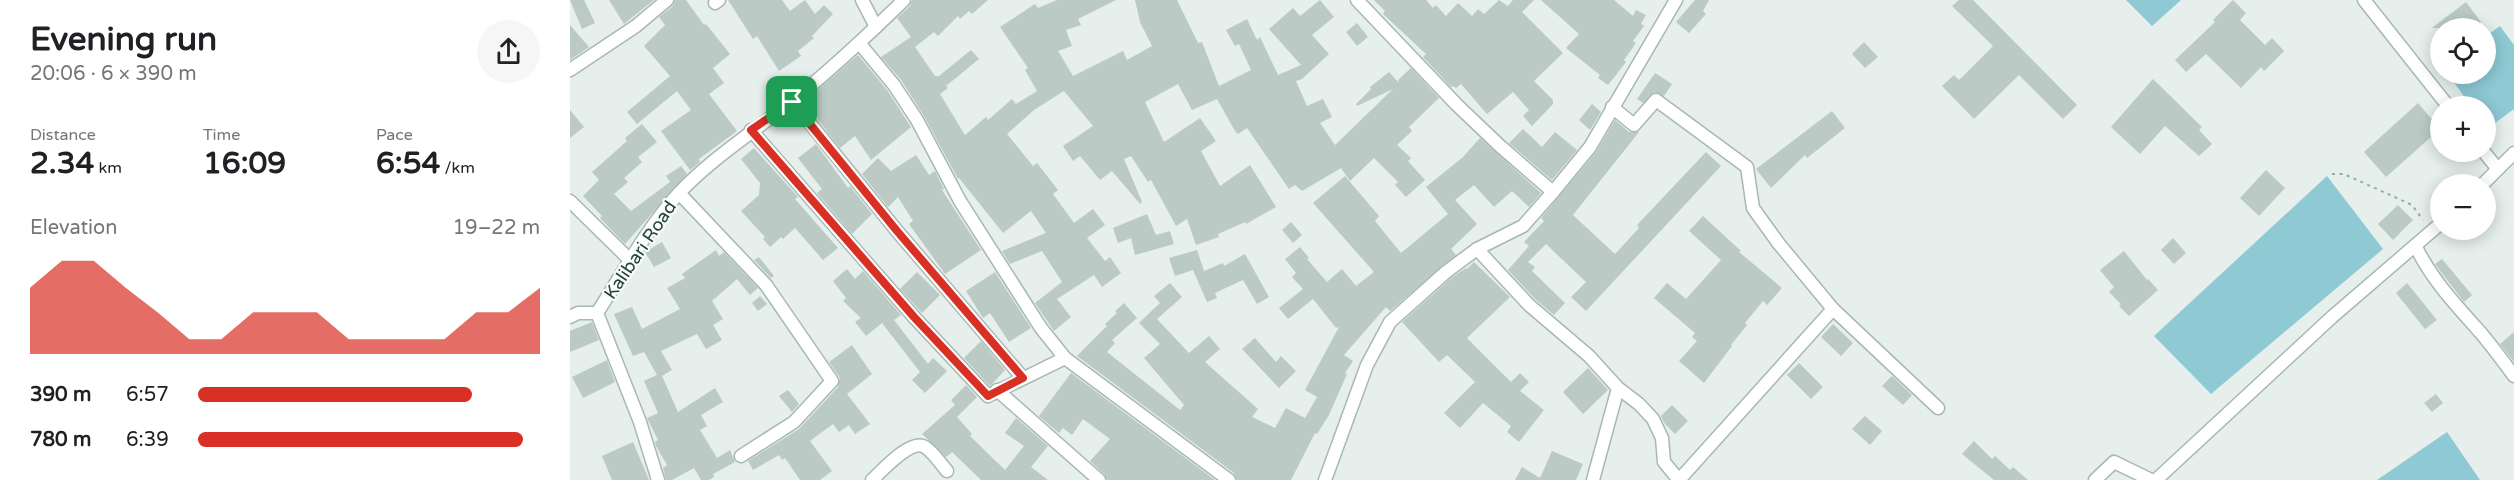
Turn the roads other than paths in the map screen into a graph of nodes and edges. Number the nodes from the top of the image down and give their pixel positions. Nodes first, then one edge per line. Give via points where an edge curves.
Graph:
1 (667, 0) edge
2 (862, 0) edge
3 (904, 0) edge
4 (1357, 0) edge
5 (1676, 0) edge
6 (2364, 0) edge
7 (876, 27) junction
8 (860, 44) junction
9 (570, 70) edge
10 (2440, 96) edge
11 (792, 102) junction
12 (1612, 107) junction
13 (751, 130) junction
14 (2514, 153) edge
15 (2492, 162) edge
16 (2497, 168) junction
17 (2492, 174) edge
18 (1553, 192) junction
19 (679, 193) junction
20 (570, 201) edge
21 (2430, 234) edge
22 (2416, 247) junction
23 (1477, 249) junction
24 (631, 261) junction
25 (1833, 309) junction
26 (597, 314) junction
27 (570, 316) edge
28 (1065, 358) junction
29 (2514, 376) edge
30 (1023, 378) junction
31 (1618, 388) junction
32 (997, 390) junction
33 (1938, 408) dead end
34 (741, 456) dead end
35 (947, 471) dead end
36 (658, 480) edge
37 (872, 480) edge
38 (1099, 480) edge
39 (1230, 480) edge
40 (1325, 480) edge
41 (1593, 480) edge
42 (1679, 480) edge
43 (2095, 480) edge
44 (2151, 480) edge
45 (2157, 480) edge

1 - 9 street
2 - 7 street
3 - 7 street, Kalibari Road
4 - 18 street via 1457,105
5 - 12 street
6 - 10 street
7 - 8 street, Kalibari Road
8 - 11 street, Kalibari Road
8 - 28 street via 917,120 960,201 1041,328
11 - 13 street, Kalibari Road
11 - 30 street
12 - 18 street via 1590,147
12 - 25 street via 1634,125 1656,100 1747,167 1753,208
13 - 19 street, Kalibari Road
13 - 32 street via 988,396
14 - 16 street
15 - 16 street
16 - 17 street
18 - 23 street via 1523,226
19 - 24 street, Kalibari Road
19 - 34 street via 766,285 832,381 794,422
20 - 24 street
21 - 22 street
22 - 29 street via 2425,266
22 - 45 street via 2332,317
23 - 31 street via 1529,305 1589,356
23 - 40 street via 1390,322 1367,365
24 - 26 street, Kalibari Road
25 - 33 street
25 - 42 street
26 - 27 street
26 - 36 street via 640,422
28 - 30 street
28 - 39 street
30 - 32 street
31 - 41 street
31 - 42 street via 1653,419 1662,438 1664,462
32 - 38 street
35 - 37 street via 924,446 916,445
43 - 44 street via 2114,462

